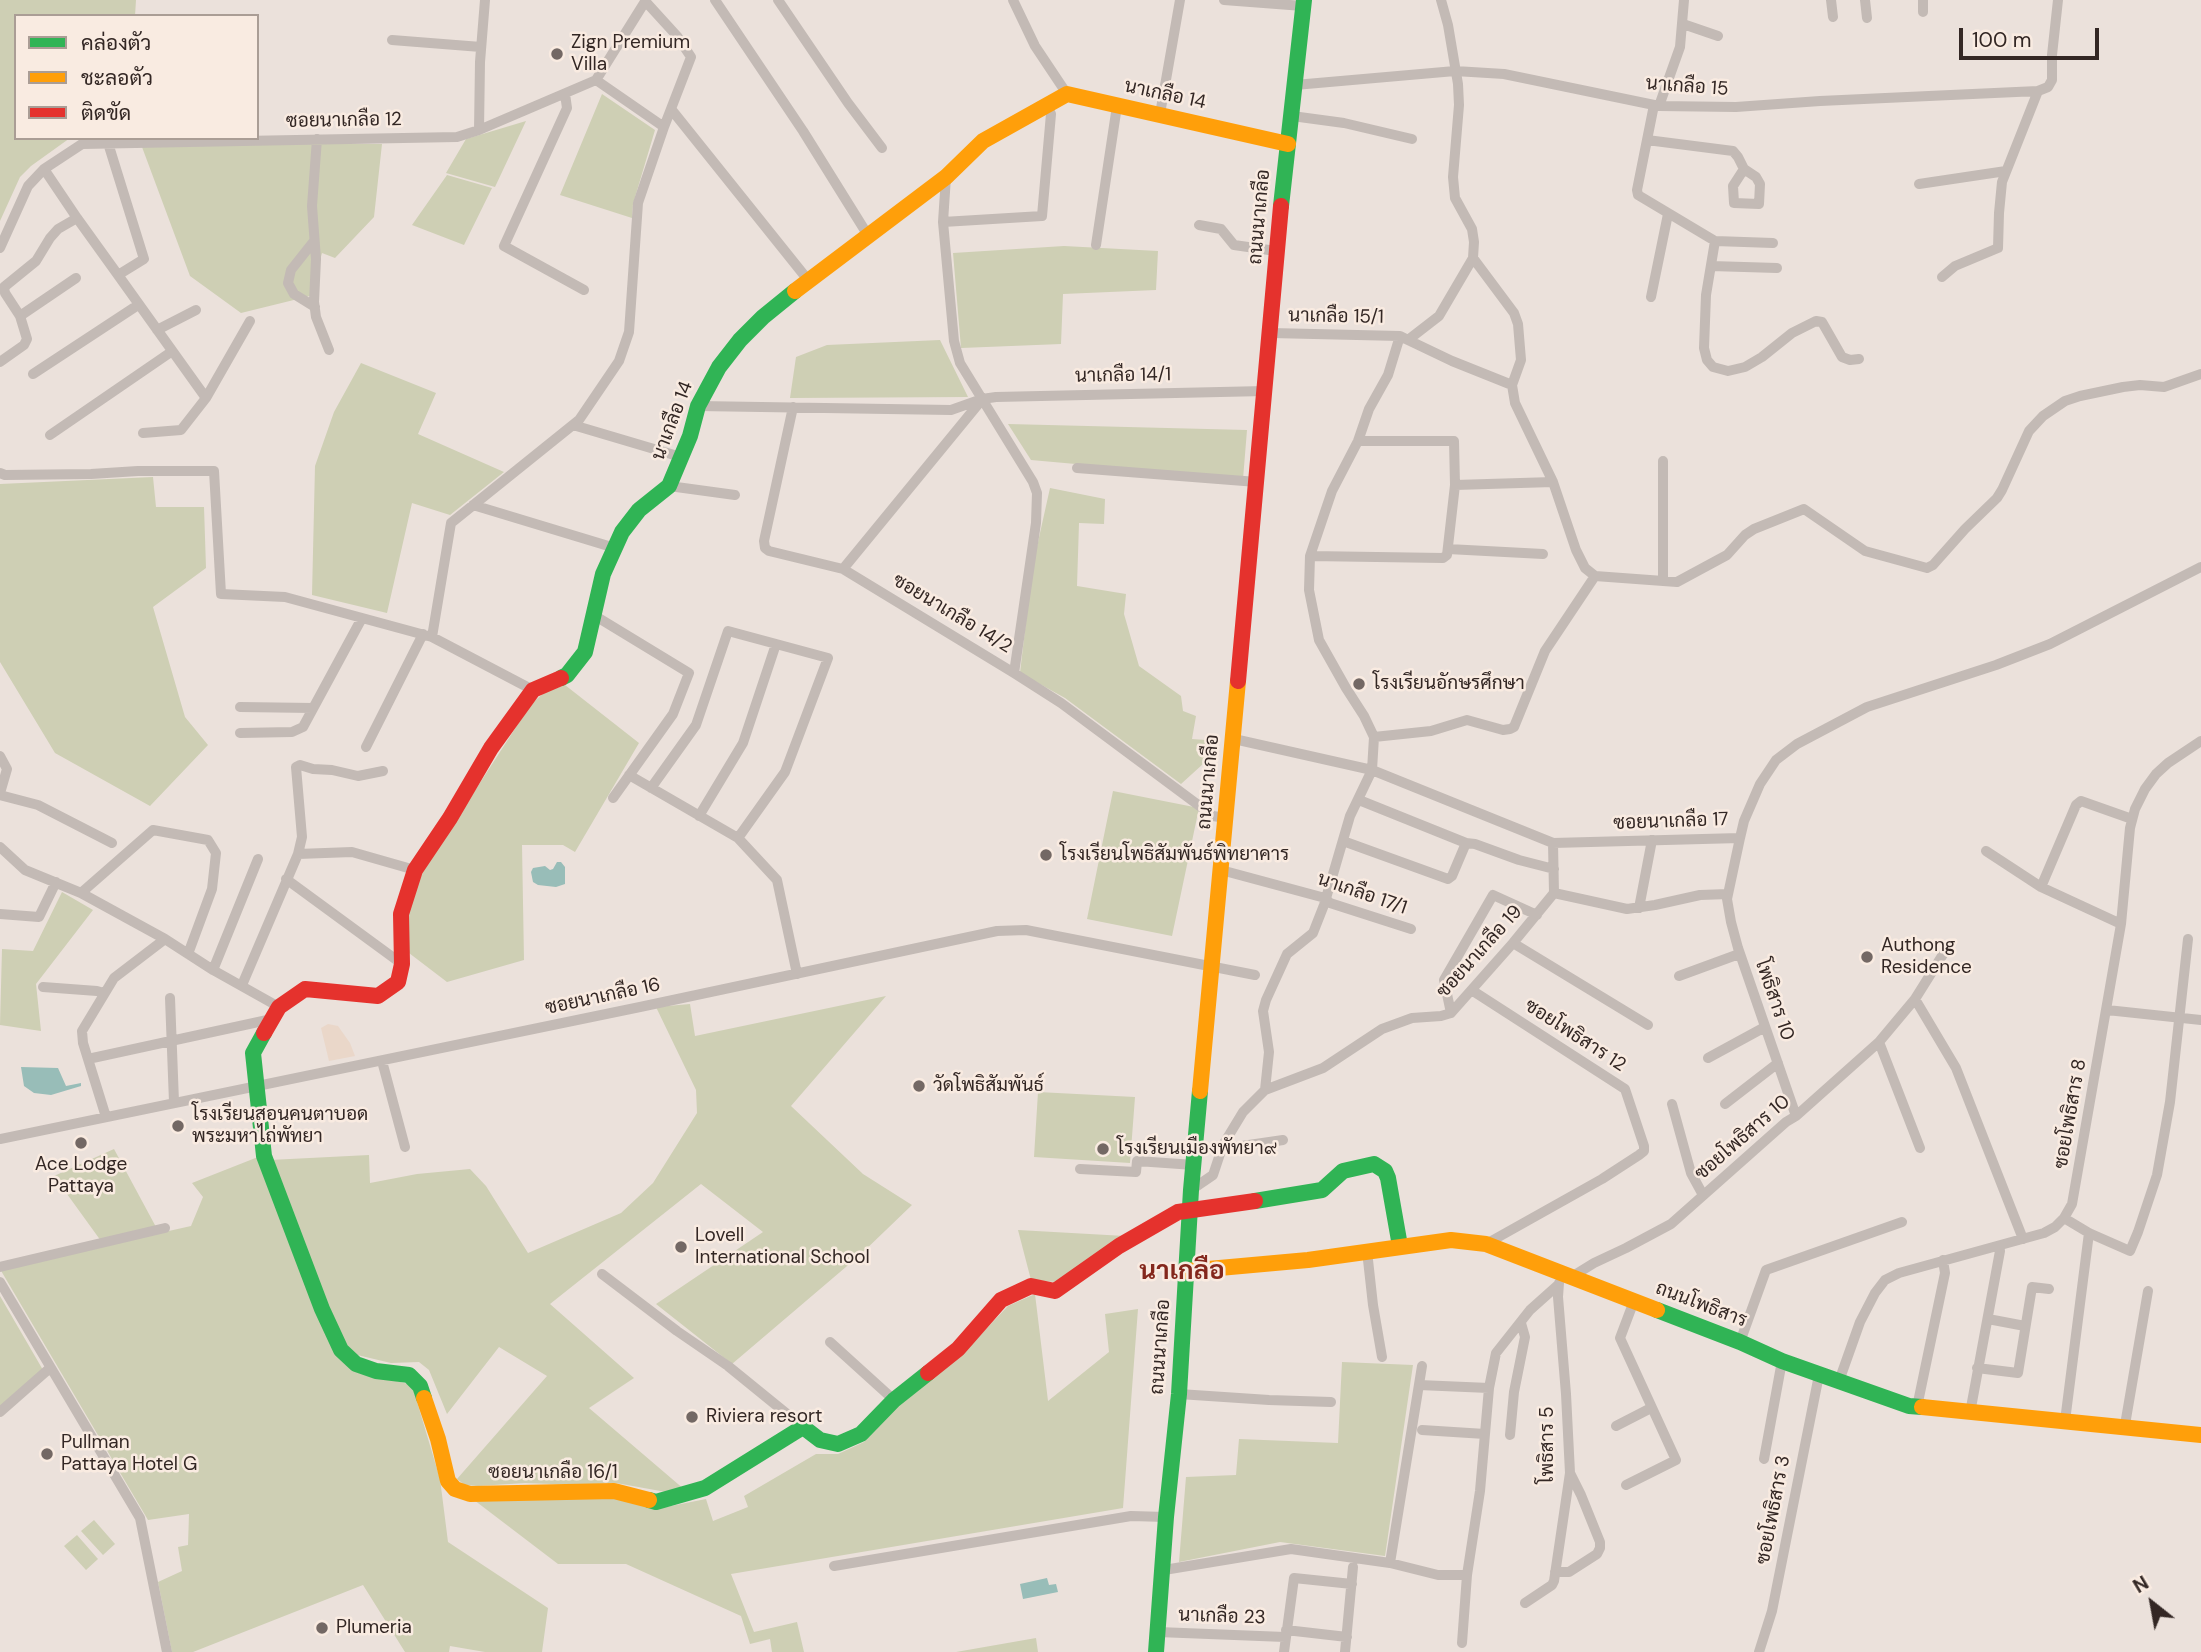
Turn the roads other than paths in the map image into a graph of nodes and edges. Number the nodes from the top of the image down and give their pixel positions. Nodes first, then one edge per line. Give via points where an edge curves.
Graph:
1 (485, 0) edge
2 (645, 0) edge
3 (715, 0) edge
4 (778, 0) edge
5 (1027, 0) edge
6 (1180, 0) edge
7 (1224, 0) edge
8 (1441, 0) edge
9 (1684, 0) edge
10 (1831, 0) edge
11 (1865, 0) edge
12 (1923, 0) edge
13 (2058, 0) edge
14 (1014, 3) edge
15 (1303, 3) edge
16 (1923, 12) dead end
17 (1833, 17) dead end
18 (1867, 18) dead end
19 (1683, 24) junction
20 (1718, 36) dead end
21 (392, 40) dead end
22 (481, 47) junction
23 (1455, 71) junction
24 (596, 80) junction
25 (1296, 85) junction
26 (2038, 91) junction
27 (565, 94) junction
28 (1067, 94) junction
29 (1657, 105) junction
30 (1047, 106) junction
31 (1117, 106) junction
32 (671, 109) junction
33 (1160, 114) junction
34 (1292, 116) junction
35 (664, 127) junction
36 (479, 130) junction
37 (317, 139) junction
38 (1412, 139) dead end
39 (1647, 140) junction
40 (108, 143) junction
41 (1288, 144) junction
42 (882, 148) dead end
43 (44, 169) junction
44 (1744, 169) dead end
45 (2006, 171) junction
46 (946, 177) junction
47 (1920, 184) dead end
48 (1668, 215) junction
49 (77, 218) junction
50 (943, 222) junction
51 (1199, 225) dead end
52 (869, 237) junction
53 (314, 241) junction
54 (1715, 241) junction
55 (1773, 243) dead end
56 (1096, 245) dead end
57 (0, 248) edge
58 (1276, 251) junction
59 (1472, 258) junction
60 (1711, 265) junction
61 (1777, 268) dead end
62 (118, 275) junction
63 (1942, 277) dead end
64 (76, 278) dead end
65 (808, 280) junction
66 (584, 290) dead end
67 (1651, 297) dead end
68 (138, 305) junction
69 (315, 307) junction
70 (196, 310) dead end
71 (20, 316) junction
72 (250, 321) dead end
73 (157, 330) junction
74 (1271, 333) junction
75 (1404, 338) junction
76 (329, 350) dead end
77 (171, 352) junction
78 (1859, 359) dead end
79 (0, 362) edge
80 (33, 374) dead end
81 (2201, 374) edge
82 (1512, 385) junction
83 (1265, 391) junction
84 (206, 398) junction
85 (982, 399) junction
86 (698, 406) junction
87 (793, 407) junction
88 (573, 425) junction
89 (143, 433) dead end
90 (50, 435) dead end
91 (1358, 441) junction
92 (681, 457) junction
93 (1663, 461) dead end
94 (1077, 468) dead end
95 (0, 473) edge
96 (1257, 482) junction
97 (1553, 482) junction
98 (1455, 485) junction
99 (669, 486) junction
100 (735, 495) dead end
101 (473, 505) junction
102 (615, 548) junction
103 (1448, 549) junction
104 (1543, 554) dead end
105 (1310, 556) junction
106 (2201, 567) edge
107 (843, 569) junction
108 (1595, 576) junction
109 (1663, 581) junction
110 (593, 614) junction
111 (362, 618) junction
112 (427, 636) junction
113 (776, 644) junction
114 (1014, 673) junction
115 (533, 690) junction
116 (240, 707) dead end
117 (313, 708) junction
118 (240, 733) dead end
119 (1374, 737) junction
120 (1234, 739) junction
121 (2201, 741) edge
122 (366, 747) dead end
123 (0, 756) edge
124 (1372, 770) junction
125 (383, 771) dead end
126 (629, 775) junction
127 (651, 788) junction
128 (0, 790) edge
129 (613, 798) dead end
130 (1359, 800) junction
131 (699, 816) junction
132 (1226, 818) junction
133 (2132, 819) junction
134 (738, 838) junction
135 (1740, 838) junction
136 (1652, 840) junction
137 (1343, 841) junction
138 (112, 843) dead end
139 (1465, 843) junction
140 (1553, 843) junction
141 (0, 847) edge
142 (1986, 851) dead end
143 (298, 854) junction
144 (258, 859) dead end
145 (1553, 869) junction
146 (415, 870) junction
147 (1222, 870) junction
148 (286, 879) junction
149 (56, 882) junction
150 (2041, 887) junction
151 (1554, 893) junction
152 (81, 894) junction
153 (1728, 894) junction
154 (1325, 898) junction
155 (1639, 908) junction
156 (0, 914) edge
157 (1536, 915) junction
158 (2121, 923) junction
159 (1411, 929) dead end
160 (165, 939) junction
161 (2188, 939) dead end
162 (1513, 943) junction
163 (1947, 948) dead end
164 (188, 954) junction
165 (1740, 954) junction
166 (402, 964) junction
167 (1213, 968) junction
168 (213, 970) junction
169 (797, 974) junction
170 (1255, 975) dead end
171 (1679, 976) dead end
172 (242, 985) junction
173 (43, 987) dead end
174 (1472, 990) junction
175 (104, 993) junction
176 (170, 998) dead end
177 (1915, 999) junction
178 (2107, 1010) junction
179 (276, 1013) junction
180 (1451, 1013) junction
181 (2178, 1018) junction
182 (2201, 1020) edge
183 (1648, 1025) dead end
184 (1765, 1027) junction
185 (173, 1041) junction
186 (1879, 1042) junction
187 (1708, 1058) dead end
188 (88, 1059) junction
189 (382, 1061) junction
190 (1778, 1063) junction
191 (255, 1085) junction
192 (1265, 1090) junction
193 (174, 1102) junction
194 (1672, 1104) dead end
195 (1725, 1104) dead end
196 (1796, 1116) junction
197 (106, 1117) junction
198 (0, 1139) edge
199 (1283, 1140) dead end
200 (1223, 1145) junction
201 (405, 1147) dead end
202 (1920, 1147) dead end
203 (1194, 1165) junction
204 (1080, 1168) dead end
205 (1191, 1191) junction
206 (1703, 1195) junction
207 (1190, 1210) junction
208 (2064, 1218) junction
209 (1902, 1222) dead end
210 (165, 1228) dead end
211 (2089, 1233) junction
212 (2023, 1239) junction
213 (1486, 1244) junction
214 (1400, 1246) junction
215 (1999, 1246) junction
216 (1367, 1251) junction
217 (1943, 1260) junction
218 (0, 1267) edge
219 (1186, 1272) junction
220 (602, 1274) dead end
221 (1564, 1278) junction
222 (0, 1282) edge
223 (621, 1289) junction
224 (2049, 1289) dead end
225 (2148, 1291) dead end
226 (614, 1299) dead end
227 (1634, 1301) junction
228 (1988, 1319) junction
229 (1521, 1322) junction
230 (2025, 1326) junction
231 (830, 1342) dead end
232 (1740, 1342) junction
233 (1382, 1357) dead end
234 (1782, 1361) junction
235 (1422, 1366) dead end
236 (50, 1368) junction
237 (1977, 1368) junction
238 (1819, 1374) junction
239 (1839, 1381) junction
240 (1419, 1385) junction
241 (1489, 1388) junction
242 (1179, 1394) junction
243 (894, 1400) junction
244 (1331, 1402) dead end
245 (1917, 1407) junction
246 (1651, 1408) junction
247 (0, 1412) edge
248 (1969, 1413) junction
249 (2065, 1421) junction
250 (1615, 1426) dead end
251 (803, 1427) junction
252 (2127, 1427) junction
253 (1422, 1430) dead end
254 (1485, 1434) junction
255 (1510, 1435) dead end
256 (2201, 1435) edge
257 (1764, 1459) dead end
258 (1570, 1473) junction
259 (1626, 1485) dead end
260 (1166, 1517) junction
261 (1390, 1563) junction
262 (834, 1566) dead end
263 (1353, 1567) dead end
264 (1164, 1570) junction
265 (1555, 1572) junction
266 (1467, 1575) junction
267 (1352, 1584) junction
268 (1525, 1603) dead end
269 (1158, 1632) junction
270 (1285, 1634) junction
271 (1347, 1637) junction
272 (1462, 1643) dead end
273 (1764, 1650) edge
274 (167, 1652) edge
275 (1156, 1652) edge
276 (1284, 1652) edge
277 (1345, 1652) edge

1 - 22 street
2 - 24 street
2 - 32 street via 691,57
3 - 52 street
4 - 42 street
5 - 14 street
6 - 33 street
7 - 15 street
8 - 23 street
9 - 19 street
10 - 17 street
11 - 18 street
12 - 16 street
13 - 26 street via 2052,80
14 - 28 street
15 - 25 street, ถนนนาเกลือ
19 - 20 street
19 - 29 street via 1680,47
21 - 22 street
22 - 36 street
23 - 25 street, นาเกลือ 15
23 - 29 street, นาเกลือ 15 via 1504,74
23 - 59 street via 1459,105 1453,177 1455,198 1472,229
24 - 27 street, ซอยนาเกลือ 12
24 - 35 street
25 - 34 street, ถนนนาเกลือ
26 - 29 street, นาเกลือ 15 via 1735,107
26 - 45 street
27 - 36 street, ซอยนาเกลือ 12
27 - 66 street via 567,108 505,246
28 - 30 street, นาเกลือ 14
28 - 31 street, นาเกลือ 14
29 - 39 street
30 - 46 street, นาเกลือ 14 via 983,141
30 - 50 street via 1051,114 1042,216
31 - 33 street, นาเกลือ 14
31 - 56 street
32 - 35 street
32 - 65 street
33 - 41 street, นาเกลือ 14
34 - 38 street
34 - 41 street, ถนนนาเกลือ
35 - 88 street via 638,203 629,332 619,361
36 - 37 street, ซอยนาเกลือ 12 via 457,137
37 - 40 street, ซอยนาเกลือ 12
37 - 53 street
39 - 44 street via 1732,151
39 - 48 street via 1638,195
40 - 43 street, ซอยนาเกลือ 12 via 82,144
40 - 62 street via 144,257
41 - 58 street, ถนนนาเกลือ
43 - 49 street
43 - 57 street, ซอยนาเกลือ 12 via 28,186
45 - 47 street
45 - 63 street via 1998,248 1955,266
46 - 50 street
46 - 52 street, นาเกลือ 14
48 - 54 street
48 - 67 street
49 - 62 street
49 - 71 street via 54,233 36,261 4,287
50 - 85 street via 954,341 960,363
51 - 58 street via 1221,229 1234,245
52 - 65 street, นาเกลือ 14
53 - 69 street
53 - 69 street via 291,270 288,283 294,294
54 - 55 street
54 - 60 street
58 - 74 street, ถนนนาเกลือ
59 - 75 street via 1439,316
59 - 82 street via 1518,324 1521,360
60 - 61 street
60 - 78 street via 1704,348 1713,367 1728,371 1745,367 1816,321 1822,322 1842,357
62 - 68 street
64 - 71 street
65 - 86 street, นาเกลือ 14 via 740,340
68 - 73 street
68 - 80 street
69 - 76 street
70 - 73 street
71 - 79 street via 26,343
72 - 84 street
73 - 77 street
74 - 75 street, นาเกลือ 15/1
74 - 83 street, ถนนนาเกลือ
75 - 82 street
75 - 91 street
77 - 84 street
77 - 90 street
81 - 109 street via 2164,387 2123,387 2080,396 2043,415 2029,431 2003,491 1927,568 1866,551 1804,509 1754,529 1727,555 1678,582
82 - 97 street via 1519,412
83 - 85 street, นาเกลือ 14/1
83 - 96 street, ถนนนาเกลือ
84 - 89 street via 181,430
85 - 87 street, นาเกลือ 14/1 via 951,410
85 - 107 street
85 - 114 street via 1037,493
86 - 87 street, นาเกลือ 14/1
86 - 92 street, นาเกลือ 14
87 - 107 street, ซอยนาเกลือ 14/2 via 764,546
88 - 92 street
88 - 101 street
91 - 98 street via 1454,441
91 - 105 street via 1332,491
92 - 99 street, นาเกลือ 14
93 - 109 street
94 - 96 street
95 - 111 street via 214,471 220,594 285,597
96 - 120 street, ถนนนาเกลือ
97 - 98 street
97 - 108 street via 1576,550
98 - 103 street
99 - 100 street
99 - 102 street, นาเกลือ 14 via 639,510
101 - 102 street
101 - 112 street via 450,523
102 - 110 street, นาเกลือ 14
103 - 104 street
103 - 105 street via 1443,558
105 - 119 street via 1309,590 1319,640
106 - 135 street, ซอยนาเกลือ 17 via 2050,644 1867,708 1797,744 1776,760 1760,784
107 - 114 street, ซอยนาเกลือ 14/2
108 - 109 street
108 - 119 street via 1545,651 1514,727 1503,730 1467,720 1431,731
110 - 115 street, นาเกลือ 14 via 585,652 567,675
110 - 126 street via 689,673 673,714
111 - 112 street
111 - 117 street
112 - 115 street
112 - 122 street
113 - 127 street via 728,631 696,725
113 - 131 street via 743,743
113 - 134 street via 828,658 785,772
114 - 132 street, ซอยนาเกลือ 14/2 via 1213,816
115 - 146 street
116 - 117 street
117 - 118 street via 298,731
119 - 124 street
120 - 124 street, ซอยนาเกลือ 17
120 - 132 street, ถนนนาเกลือ
121 - 133 street, ซอยโพธิสาร 8 via 2156,774
123 - 128 street via 7,769
124 - 130 street
124 - 140 street, ซอยนาเกลือ 17
125 - 143 street via 358,776 298,766 303,828
126 - 127 street
126 - 129 street
127 - 131 street
128 - 138 street
130 - 137 street
130 - 139 street
131 - 134 street
132 - 147 street, ถนนนาเกลือ
133 - 150 street via 2081,801
133 - 158 street, ซอยโพธิสาร 8
134 - 169 street via 777,880
135 - 136 street, ซอยนาเกลือ 17
135 - 153 street
136 - 140 street, ซอยนาเกลือ 17
136 - 155 street
137 - 139 street via 1448,878
137 - 154 street
139 - 145 street
140 - 145 street
141 - 149 street via 25,870
142 - 150 street
143 - 146 street via 352,852
143 - 148 street
144 - 168 street
145 - 151 street
146 - 166 street via 401,914
147 - 154 street, นาเกลือ 17/1
147 - 167 street, ถนนนาเกลือ
148 - 166 street
148 - 172 street
149 - 152 street
149 - 156 street via 39,917
150 - 158 street
151 - 155 street
151 - 157 street, ซอยนาเกลือ 19
152 - 160 street
152 - 164 street via 153,830 208,840 216,853 212,889
153 - 155 street
153 - 165 street, โพธิสาร 10
154 - 159 street, นาเกลือ 17/1
154 - 192 street via 1313,933 1287,954 1266,1000 1263,1011 1269,1052
157 - 162 street, ซอยนาเกลือ 19
157 - 180 street via 1493,895 1444,980
158 - 178 street, ซอยโพธิสาร 8
160 - 164 street
160 - 175 street via 114,978
161 - 181 street
162 - 174 street, ซอยนาเกลือ 19
162 - 183 street
163 - 177 street, ซอยโพธิสาร 10
164 - 168 street
165 - 171 street
165 - 184 street, โพธิสาร 10
166 - 179 street via 398,982 378,996 305,989
167 - 169 street, ซอยนาเกลือ 16 via 1026,930 997,930
167 - 170 street, ซอยนาเกลือ 16
167 - 203 street, ถนนนาเกลือ
168 - 172 street
169 - 189 street, ซอยนาเกลือ 16
172 - 179 street
173 - 175 street
174 - 180 street, ซอยนาเกลือ 19
174 - 213 street, ซอยโพธิสาร 12 via 1625,1089 1644,1146 1639,1155 1602,1179
175 - 188 street via 82,1031
176 - 185 street
177 - 186 street, ซอยโพธิสาร 10
177 - 212 street via 1956,1068
178 - 181 street
178 - 208 street, ซอยโพธิสาร 8 via 2072,1204
179 - 185 street
179 - 191 street via 253,1053
180 - 192 street, ซอยนาเกลือ 19 via 1412,1018 1382,1029 1323,1068
181 - 182 street
181 - 211 street via 2159,1163 2138,1232 2130,1251
184 - 187 street
184 - 190 street, โพธิสาร 10
185 - 188 street
185 - 193 street
186 - 196 street, ซอยโพธิสาร 10
186 - 202 street
188 - 197 street
189 - 191 street, ซอยนาเกลือ 16
189 - 201 street
190 - 195 street
190 - 196 street, โพธิสาร 10
191 - 193 street, ซอยนาเกลือ 16
191 - 251 street, ซอยนาเกลือ 16/1 via 264,1156 341,1350 356,1364 410,1376 420,1386 448,1481 455,1489 470,1494 614,1491 656,1502 705,1488
192 - 200 street, ซอยนาเกลือ 19 via 1243,1112
193 - 197 street, ซอยนาเกลือ 16
194 - 206 street via 1691,1173
196 - 206 street, ซอยโพธิสาร 10
197 - 198 street, ซอยนาเกลือ 16
199 - 200 street
200 - 205 street, ซอยนาเกลือ 19 via 1213,1175
203 - 204 street via 1138,1161 1136,1172
203 - 205 street, ถนนนาเกลือ
205 - 207 street, ถนนนาเกลือ
206 - 221 street, ซอยโพธิสาร 10 via 1671,1224
207 - 214 street via 1322,1190 1343,1171 1374,1164 1388,1178
207 - 219 street, ถนนนาเกลือ
207 - 243 street via 1178,1212 1119,1246 1055,1291 1031,1286 1001,1300 958,1349
208 - 211 street
208 - 212 street via 2045,1233
209 - 232 street via 1766,1270
210 - 218 street
211 - 249 street
212 - 215 street
213 - 214 street, ถนนโพธิสาร via 1451,1240
213 - 221 street, ถนนโพธิสาร
214 - 216 street, ถนนโพธิสาร
215 - 217 street
215 - 228 street
216 - 219 street, ถนนโพธิสาร
216 - 233 street
217 - 239 street via 1885,1280 1860,1322
217 - 245 street via 1945,1273
219 - 242 street, ถนนนาเกลือ
220 - 223 street
221 - 227 street, ถนนโพธิสาร
221 - 229 street, ซอยโพธิสาร 10
221 - 258 street, โพธิสาร 5
222 - 236 street
223 - 226 street
223 - 251 street via 729,1366
224 - 230 street via 2032,1287
225 - 252 street
227 - 232 street, ถนนโพธิสาร
227 - 246 street via 1619,1338
228 - 230 street
228 - 237 street
229 - 241 street, ซอยโพธิสาร 10 via 1496,1353
229 - 255 street via 1525,1337
230 - 237 street via 2018,1373
231 - 243 street
232 - 234 street, ถนนโพธิสาร
234 - 238 street, ถนนโพธิสาร
234 - 257 street
235 - 240 street
236 - 247 street
236 - 274 street via 140,1518
237 - 248 street
238 - 239 street, ถนนโพธิสาร
238 - 273 street, ซอยโพธิสาร 3
239 - 245 street, ถนนโพธิสาร
240 - 241 street
240 - 261 street
241 - 254 street, ซอยโพธิสาร 10
242 - 244 street
242 - 260 street, ถนนนาเกลือ
243 - 251 street via 860,1434 838,1444 820,1440
245 - 248 street, ถนนโพธิสาร
246 - 250 street
246 - 259 street via 1676,1460
248 - 249 street, ถนนโพธิสาร
249 - 252 street, ถนนโพธิสาร
252 - 256 street, ถนนโพธิสาร
253 - 254 street
254 - 266 street, ซอยโพธิสาร 10
258 - 265 street, โพธิสาร 5
258 - 265 street via 1600,1548 1569,1573
260 - 262 street via 1131,1516
260 - 264 street, ถนนนาเกลือ
261 - 264 street via 1291,1549
261 - 266 street via 1438,1575
263 - 267 street
264 - 269 street, ถนนนาเกลือ
265 - 268 street via 1552,1585
266 - 272 street, ซอยโพธิสาร 10
267 - 270 street, นาเกลือ 23 via 1294,1578
267 - 271 street
269 - 270 street, นาเกลือ 23
269 - 275 street, ถนนนาเกลือ
270 - 271 street, นาเกลือ 23
270 - 276 street, นาเกลือ 23
271 - 277 street

